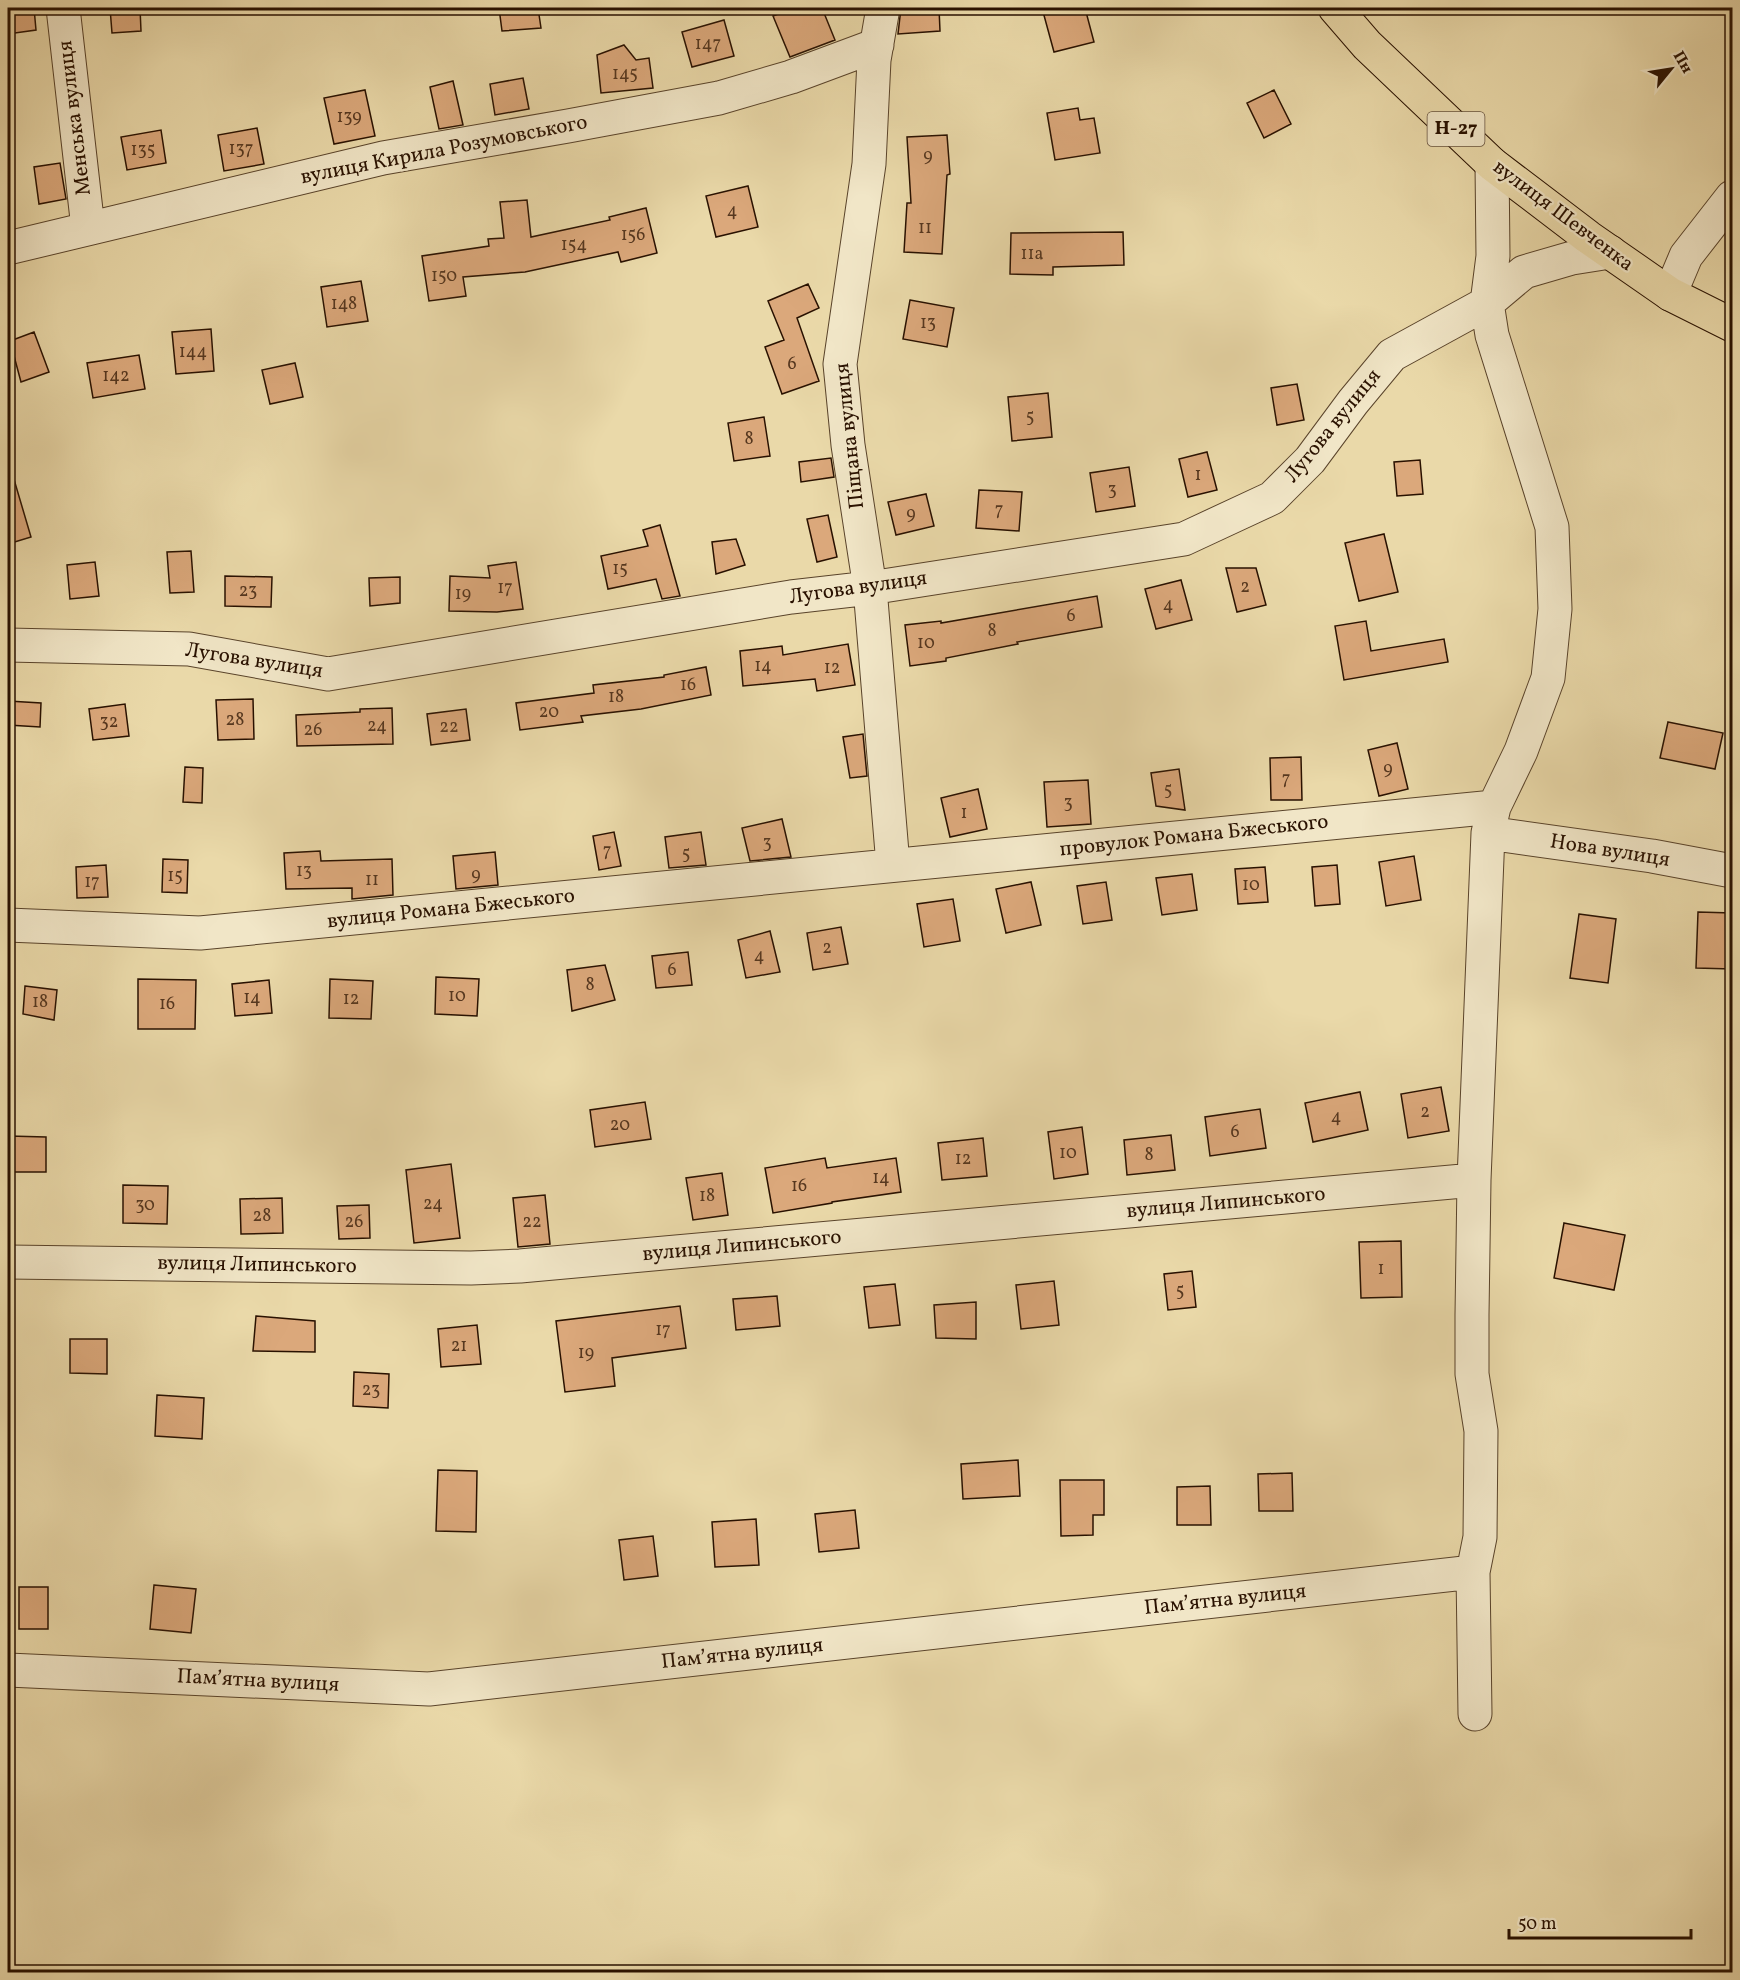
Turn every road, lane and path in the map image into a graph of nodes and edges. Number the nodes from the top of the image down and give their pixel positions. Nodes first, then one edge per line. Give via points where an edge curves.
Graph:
1 (63, 8) edge
2 (883, 8) edge
3 (1335, 8) edge
4 (877, 45) junction
5 (1492, 164) junction
6 (1732, 198) edge
7 (88, 228) junction
8 (8, 248) edge
9 (1610, 252) junction
10 (1670, 294) junction
11 (1487, 303) junction
12 (1732, 325) edge
13 (870, 588) junction
14 (8, 645) edge
15 (1491, 820) junction
16 (893, 865) junction
17 (1732, 871) edge
18 (8, 925) edge
19 (1474, 1180) junction
20 (8, 1262) edge
21 (1473, 1572) junction
22 (8, 1670) edge
23 (1475, 1714) dead end

1 - 7 street, Менська вулиця
2 - 4 street, Піщана вулиця
3 - 5 main road, вулиця Шевченка / Н-27 via 1367,45
4 - 7 street, вулиця Кирила Розумовського via 719,98 383,158
4 - 13 street, Піщана вулиця via 869,164 840,364
5 - 9 main road, вулиця Шевченка / Н-27
5 - 11 street via 1493,256
6 - 10 street via 1686,256
7 - 8 street, вулиця Кирила Розумовського
9 - 10 main road, вулиця Шевченка / Н-27
9 - 11 street, Лугова вулиця via 1524,272
10 - 12 main road, вулиця Шевченка / Н-27
11 - 13 street, Лугова вулиця via 1392,355 1310,460 1272,498 1184,539
11 - 15 street via 1492,335 1552,528 1555,609 1548,678
13 - 14 street, Лугова вулиця via 779,599 328,674 189,649
13 - 16 street, Піщана вулиця
15 - 16 street, провулок Романа Бжеського
15 - 17 street, Нова вулиця
15 - 19 street
16 - 18 street, вулиця Романа Бжеського via 200,933
19 - 20 street, вулиця Липинського via 520,1266
19 - 21 street via 1473,1374 1481,1431 1480,1537
21 - 22 street, Памʼятна вулиця via 429,1689
21 - 23 street

